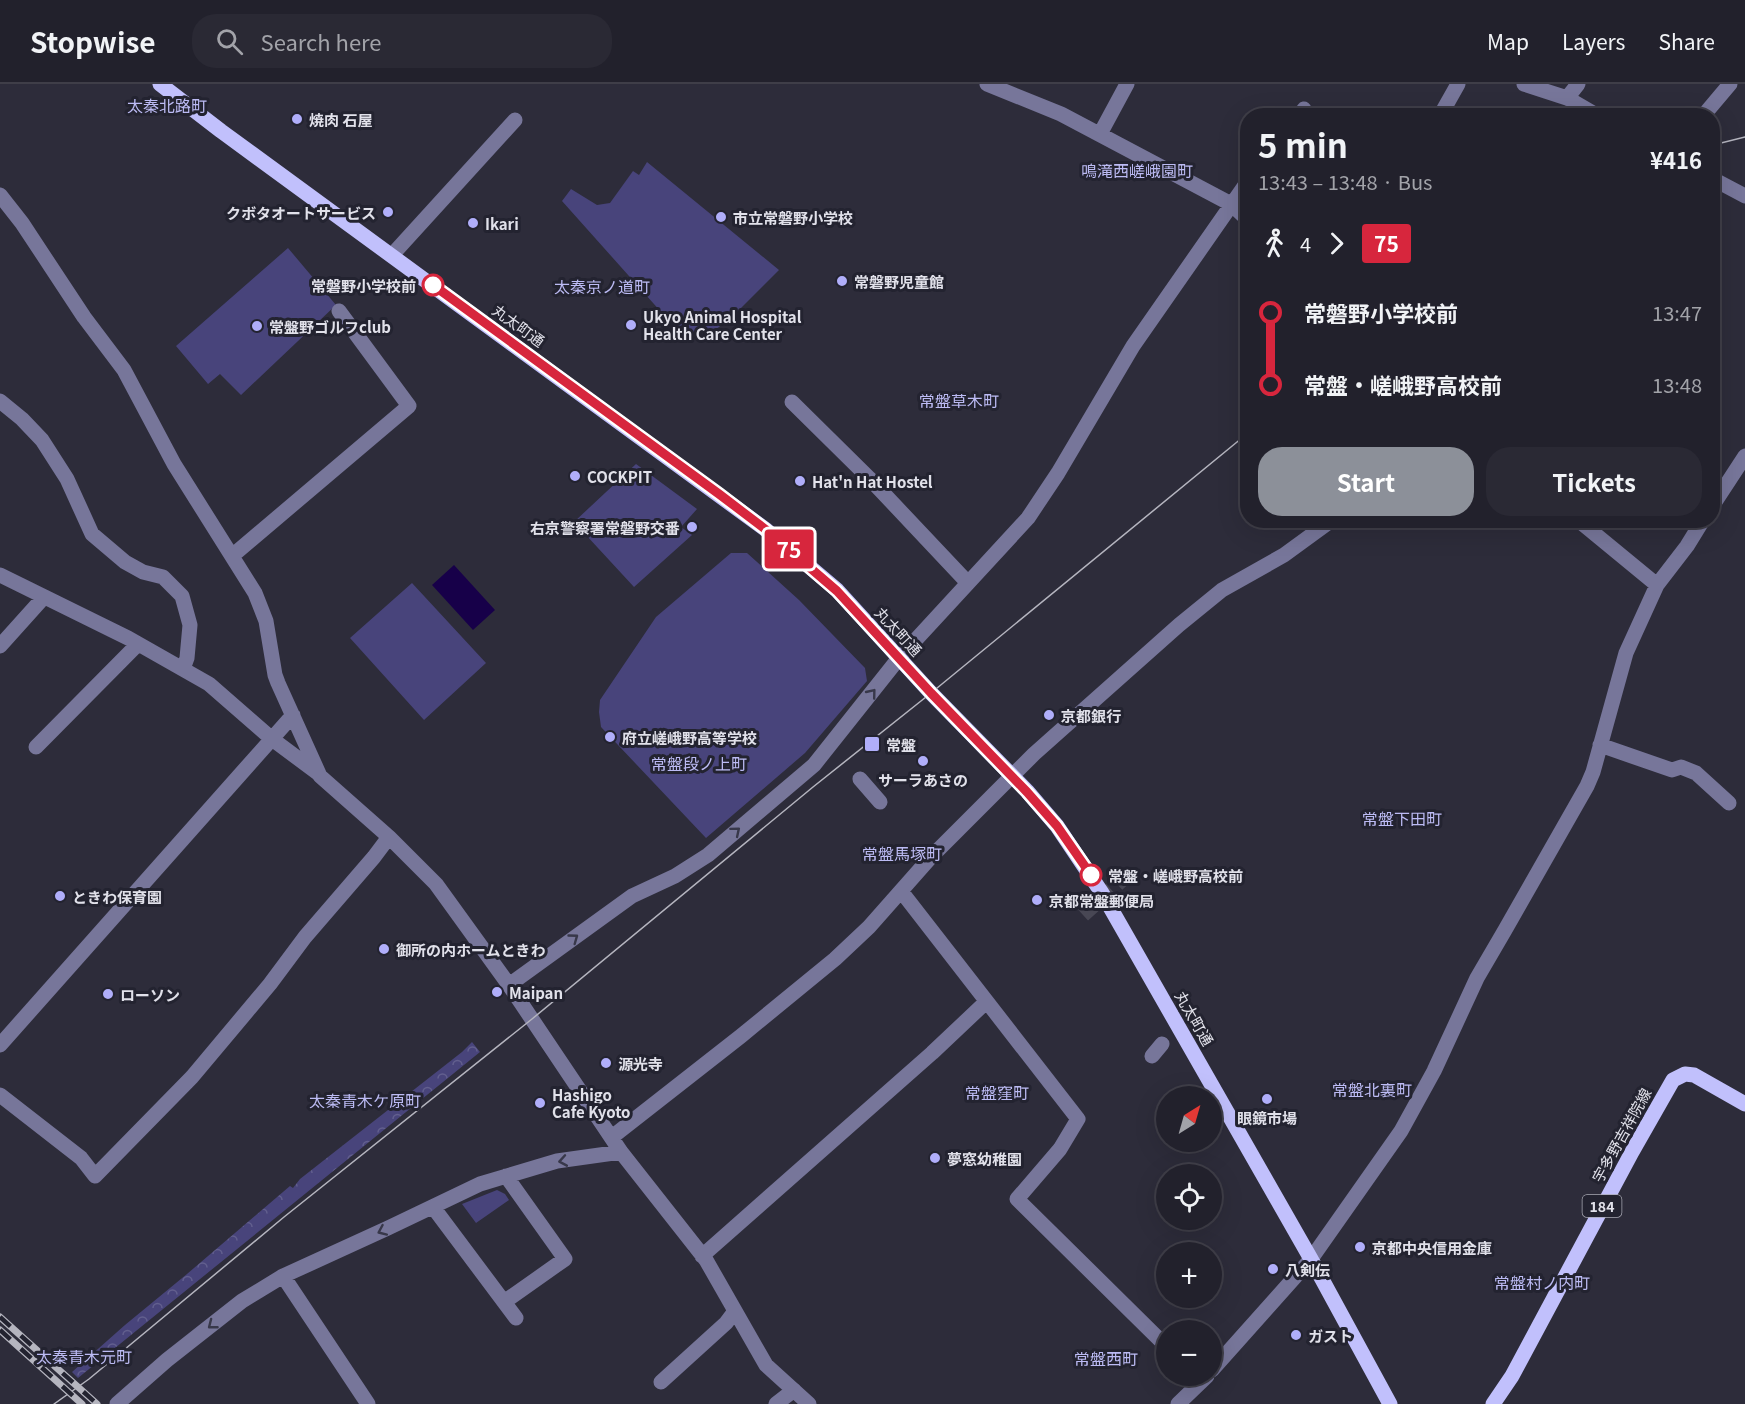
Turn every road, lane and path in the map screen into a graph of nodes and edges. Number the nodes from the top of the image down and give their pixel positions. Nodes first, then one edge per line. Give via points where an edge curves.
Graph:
1 (160, 84) edge
2 (987, 84) edge
3 (1127, 84) edge
4 (1458, 84) edge
5 (1524, 84) edge
6 (1578, 84) edge
7 (1730, 84) edge
8 (1567, 98) junction
9 (1444, 108) edge
10 (1584, 108) edge
11 (1710, 108) edge
12 (515, 120) dead end
13 (1100, 134) junction
14 (1720, 183) edge
15 (1240, 192) edge
16 (0, 195) edge
17 (1745, 196) edge
18 (1231, 204) junction
19 (1240, 212) edge
20 (392, 255) junction
21 (339, 311) dead end
22 (0, 401) edge
23 (792, 402) dead end
24 (1745, 456) edge
25 (1720, 494) edge
26 (1321, 528) edge
27 (1588, 528) edge
28 (1697, 528) edge
29 (232, 556) junction
30 (0, 575) edge
31 (968, 583) junction
32 (1657, 585) junction
33 (44, 597) junction
34 (138, 644) junction
35 (0, 646) edge
36 (899, 658) junction
37 (183, 669) junction
38 (293, 715) junction
39 (272, 739) junction
40 (1600, 745) junction
41 (36, 747) dead end
42 (320, 776) junction
43 (1012, 778) junction
44 (860, 779) dead end
45 (880, 802) dead end
46 (1730, 803) dead end
47 (389, 837) junction
48 (901, 891) junction
49 (509, 985) junction
50 (986, 1002) junction
51 (0, 1045) edge
52 (0, 1095) edge
53 (1745, 1104) edge
54 (612, 1137) junction
55 (621, 1152) junction
56 (506, 1176) junction
57 (433, 1207) junction
58 (702, 1256) junction
59 (1311, 1259) junction
60 (283, 1276) junction
61 (504, 1302) junction
62 (735, 1311) junction
63 (516, 1318) dead end
64 (1156, 1336) edge
65 (1222, 1356) edge
66 (661, 1382) dead end
67 (1195, 1386) edge
68 (794, 1390) junction
69 (117, 1404) edge
70 (368, 1404) edge
71 (776, 1404) edge
72 (809, 1404) edge
73 (1178, 1404) edge
74 (1390, 1404) edge
75 (1493, 1404) edge

1 - 20 main road, 丸太町通
2 - 13 street
3 - 13 street
4 - 9 street
5 - 8 street
6 - 8 street
7 - 11 street
8 - 10 street
12 - 20 street
13 - 18 street
14 - 17 street
15 - 18 street
16 - 29 street via 123,370 174,464
18 - 19 street
18 - 31 street via 1132,346 1028,518
20 - 36 main road, 丸太町通 via 765,529 837,591
21 - 29 street via 409,406
22 - 37 street via 42,440 67,479 92,534 143,573 163,577 182,596 190,625
23 - 31 street
24 - 25 street
26 - 43 street via 1284,555 1222,590 1034,754
27 - 32 street
28 - 32 street
29 - 38 street via 260,604 275,675
30 - 33 street
31 - 36 street
32 - 40 street via 1626,653
33 - 34 street
33 - 35 street
34 - 37 street
34 - 41 street
36 - 43 main road, 丸太町通
49 -> 36 street via 632,896 708,855 814,765
37 - 39 street via 209,684
38 - 39 street
38 - 42 street
39 - 42 street
39 - 51 street
40 - 46 street via 1672,771 1681,767 1696,773
40 - 59 street via 1587,786 1477,978 1419,1100
42 - 47 street
43 - 48 street
43 - 59 main road, 丸太町通 via 1057,826 1102,893
44 - 45 street
47 - 49 street via 436,884
47 - 52 street via 192,1077 95,1176 81,1158
48 - 50 street
48 - 54 street via 826,966
49 - 54 street
50 - 58 street
50 - 64 street via 1078,1119 1060,1149 1017,1199
53 - 75 main road, 宇多野吉祥院線 / 184 via 1694,1075 1685,1074 1673,1080 1512,1376
54 - 55 street
55 -> 56 street via 557,1161
55 - 58 street
56 - 57 street
56 - 61 street via 565,1259
57 -> 60 street
57 - 61 street
58 - 62 street
59 - 65 street
59 - 74 main road, 丸太町通
60 -> 69 street via 242,1301
60 - 70 street
61 - 63 street
62 - 66 street
62 - 68 street via 766,1365
67 - 73 street
68 - 71 street
68 - 72 street

